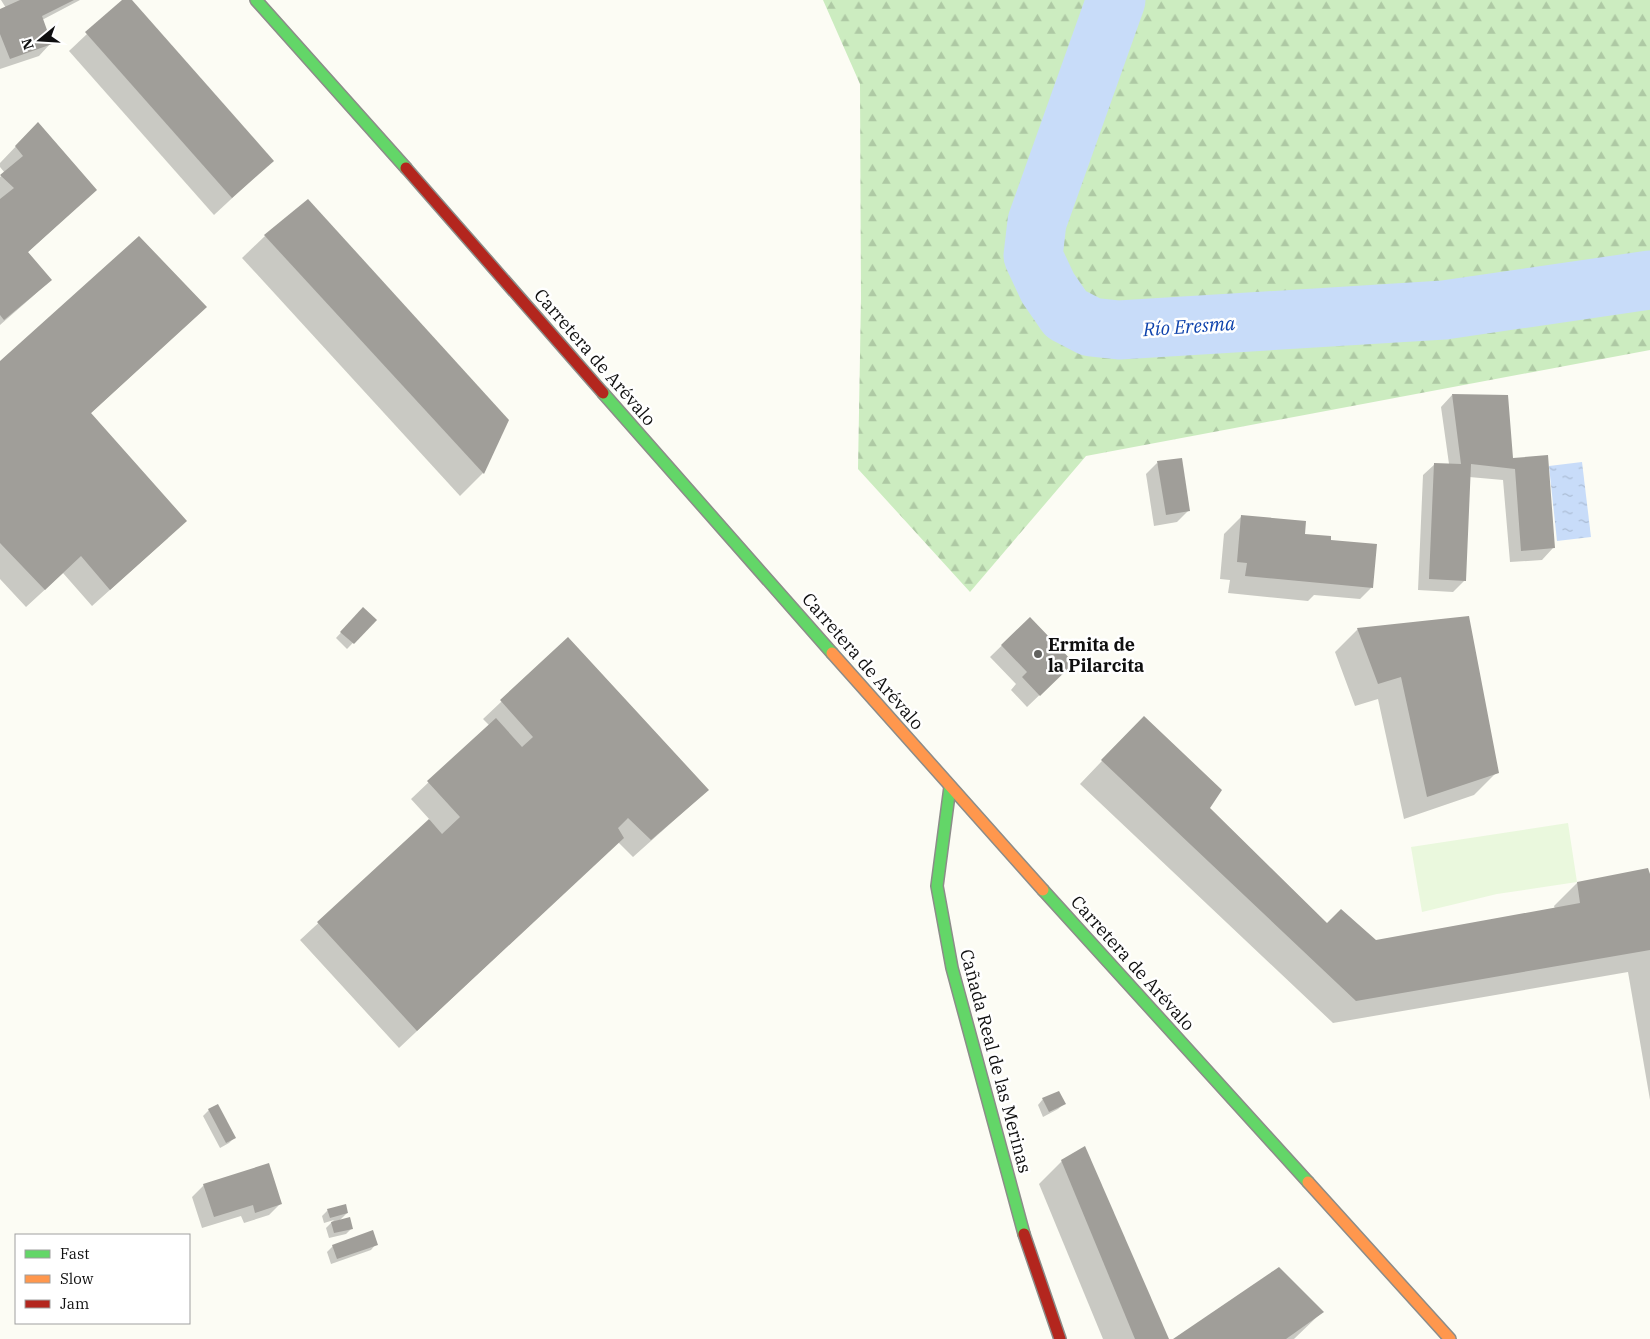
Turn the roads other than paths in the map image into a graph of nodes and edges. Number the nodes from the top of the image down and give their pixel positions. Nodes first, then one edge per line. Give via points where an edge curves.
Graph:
1 (256, 0) edge
2 (950, 786) junction
3 (1060, 1339) edge
4 (1450, 1339) edge

1 - 2 main road, Carretera de Arévalo
2 - 3 main road, Cañada Real de las Merinas via 937,886 952,968 1026,1241
2 - 4 main road, Carretera de Arévalo

